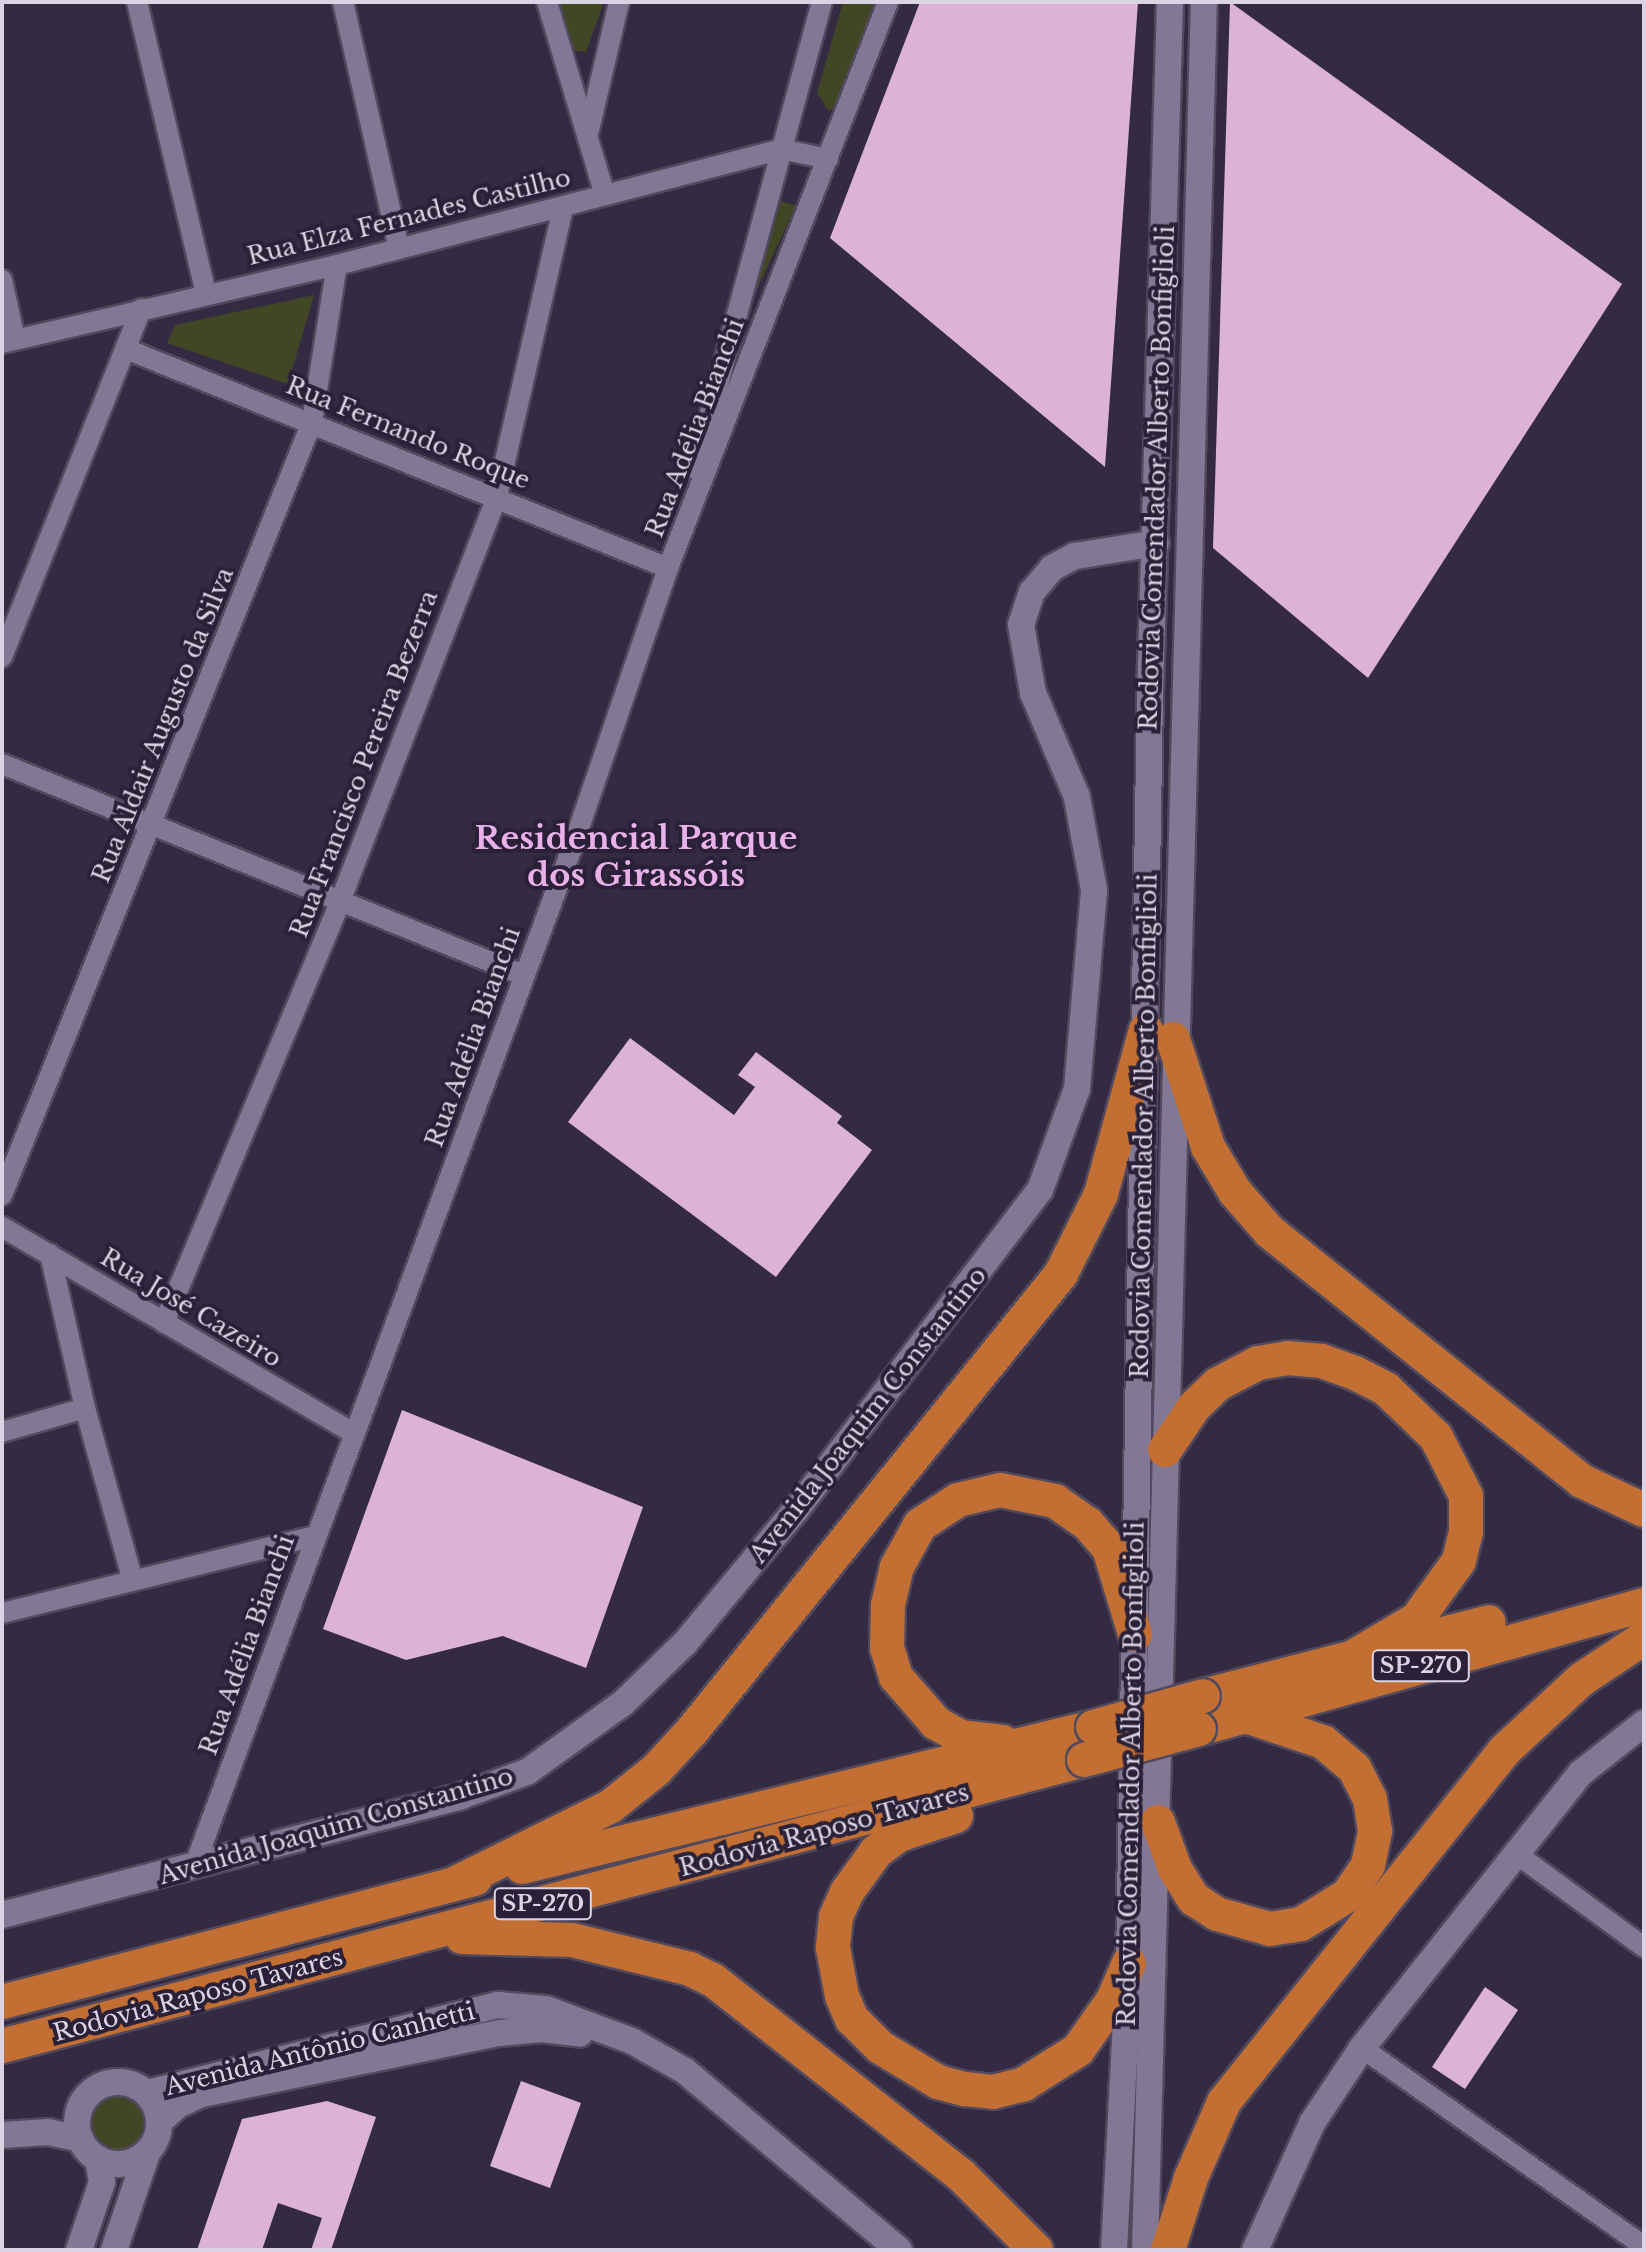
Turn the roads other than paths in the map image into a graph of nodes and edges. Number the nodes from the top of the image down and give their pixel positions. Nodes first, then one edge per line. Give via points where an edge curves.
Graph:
1 (137, 2) edge
2 (343, 2) edge
3 (547, 2) edge
4 (619, 2) edge
5 (822, 2) edge
6 (888, 2) edge
7 (1170, 2) edge
8 (1204, 2) edge
9 (588, 132) junction
10 (781, 149) junction
11 (828, 159) junction
12 (604, 192) junction
13 (563, 208) junction
14 (399, 248) junction
15 (337, 265) junction
16 (2, 280) edge
17 (206, 294) junction
18 (141, 309) junction
19 (9, 341) edge
20 (126, 349) junction
21 (312, 422) junction
22 (497, 496) junction
23 (1156, 543) junction
24 (668, 568) junction
25 (2, 657) edge
26 (2, 764) edge
27 (150, 825) junction
28 (341, 899) junction
29 (523, 975) junction
30 (1160, 1035) junction
31 (2, 1195) edge
32 (2, 1227) edge
33 (50, 1254) junction
34 (164, 1323) junction
35 (85, 1408) junction
36 (2, 1432) edge
37 (353, 1433) junction
38 (1165, 1450) junction
39 (1644, 1510) edge
40 (315, 1536) junction
41 (132, 1577) junction
42 (1644, 1582) edge
43 (1644, 1605) edge
44 (2, 1613) edge
45 (1135, 1634) junction
46 (1644, 1638) edge
47 (1350, 1659) junction
48 (1201, 1712) junction
49 (1246, 1716) junction
50 (1644, 1723) edge
51 (1020, 1744) junction
52 (1084, 1760) junction
53 (1158, 1822) junction
54 (1514, 1852) junction
55 (194, 1867) junction
56 (454, 1884) junction
57 (2, 1915) edge
58 (423, 1936) junction
59 (1644, 1947) edge
60 (171, 1958) junction
61 (1129, 1963) junction
62 (2, 1981) edge
63 (2, 2002) edge
64 (632, 2041) junction
65 (2, 2046) edge
66 (1362, 2048) junction
67 (147, 2093) junction
68 (159, 2122) junction
69 (2, 2135) edge
70 (80, 2139) junction
71 (147, 2153) junction
72 (98, 2160) junction
73 (1644, 2246) edge
74 (895, 2249) edge
75 (79, 2250) edge
76 (114, 2250) edge
77 (1036, 2250) edge
78 (1114, 2250) edge
79 (1145, 2250) edge
80 (1168, 2250) edge
81 (1255, 2250) edge

1 - 17 street
2 - 14 street
3 - 9 street
4 - 9 street
5 - 10 street
6 - 11 street, Rua Adélia Bianchi
7 - 23 street, Rodovia Comendador Alberto Bonfiglioli
8 - 30 street, Rodovia Comendador Alberto Bonfiglioli
9 - 12 street
10 - 11 street, Rua Elza Fernades Castilho
10 - 12 street, Rua Elza Fernades Castilho
10 - 24 street
11 - 24 street, Rua Adélia Bianchi
12 - 13 street, Rua Elza Fernades Castilho
13 - 14 street, Rua Elza Fernades Castilho
13 - 22 street, Rua Francisco Pereira Bezerra
14 - 15 street, Rua Elza Fernades Castilho
15 - 17 street, Rua Elza Fernades Castilho
15 - 21 street, Rua Aldair Augusto da Silva
16 - 19 street
17 - 18 street, Rua Elza Fernades Castilho
18 - 19 street, Rua Elza Fernades Castilho
18 - 20 street
20 - 21 street, Rua Fernando Roque
20 - 25 street
21 - 22 street, Rua Fernando Roque
21 - 27 street, Rua Aldair Augusto da Silva
22 - 24 street, Rua Fernando Roque
22 - 28 street, Rua Francisco Pereira Bezerra
23 - 30 street, Rodovia Comendador Alberto Bonfiglioli
23 - 55 street, Avenida Joaquim Constantino via 1075,556 1052,568 1032,592 1021,625 1033,693 1077,797 1094,890 1077,1089 1040,1190 1017,1226 685,1643 571,1744 527,1772 461,1796
24 - 29 street, Rua Adélia Bianchi
26 - 27 street
27 - 28 street
27 - 31 street, Rua Aldair Augusto da Silva
28 - 29 street
28 - 34 street, Rua Francisco Pereira Bezerra
29 - 37 street, Rua Adélia Bianchi
30 - 38 street, Rodovia Comendador Alberto Bonfiglioli
30 - 39 highway via 1208,1147 1235,1192 1270,1232 1582,1481
30 - 45 street, Rodovia Comendador Alberto Bonfiglioli
30 - 56 highway via 1106,1181 1061,1274 702,1719 656,1770 611,1806
32 - 33 street, Rua José Cazeiro
33 - 34 street, Rua José Cazeiro
33 - 35 street
34 - 37 street, Rua José Cazeiro
35 - 36 street
35 - 41 street
37 - 40 street, Rua Adélia Bianchi
38 - 47 highway via 1194,1407 1218,1384 1258,1363 1288,1358 1322,1361 1386,1389 1436,1437 1466,1496 1459,1561 1417,1619
38 - 53 street, Rodovia Comendador Alberto Bonfiglioli
40 - 41 street
40 - 55 street, Rua Adélia Bianchi
41 - 44 street
42 - 47 highway, Rodovia Raposo Tavares / SP-270
43 - 49 highway, Rodovia Raposo Tavares / SP-270
45 - 51 highway via 1109,1548 1087,1523 1055,1501 1000,1490 958,1500 920,1525 897,1567 888,1605 887,1648 896,1677 914,1702 961,1737
45 - 61 street, Rodovia Comendador Alberto Bonfiglioli
46 - 80 highway via 1582,1679 1504,1751 1224,2102
47 - 48 highway, Rodovia Raposo Tavares / SP-270
48 - 49 highway, Rodovia Raposo Tavares / SP-270
48 - 51 highway, Rodovia Raposo Tavares / SP-270, bridge via 1093,1727
48 - 52 highway, Rodovia Raposo Tavares / SP-270, bridge
49 - 53 highway via 1323,1742 1354,1768 1370,1799 1375,1831 1368,1865 1348,1895 1301,1924 1270,1929 1217,1914 1194,1899 1175,1869
50 - 54 street via 1581,1773
51 - 56 highway, Rodovia Raposo Tavares / SP-270
52 - 58 highway, Rodovia Raposo Tavares / SP-270
52 - 61 highway via 1003,1801 899,1835 876,1852 853,1881 836,1917 836,1977 852,2019 880,2047 938,2082 993,2092 1042,2077 1078,2050 1113,2000
53 - 79 street, Rodovia Comendador Alberto Bonfiglioli
54 - 59 street
54 - 66 street
55 - 57 street, Avenida Joaquim Constantino
56 - 60 highway, Rodovia Raposo Tavares / SP-270
58 - 65 highway, Rodovia Raposo Tavares / SP-270
58 - 77 highway via 572,1940 690,1969 736,1995 949,2165
60 - 62 highway
60 - 63 highway, Rodovia Raposo Tavares / SP-270
61 - 78 street, Rodovia Comendador Alberto Bonfiglioli
64 - 67 street, Avenida Antônio Canhetti via 546,2009 498,2005
64 - 68 street, Avenida Antônio Canhetti via 542,2029 500,2033 202,2094
64 - 74 street, Avenida Antônio Canhetti via 685,2071
66 - 73 street
66 - 81 street via 1312,2123
67 - 68 street
67 - 70 street via 121,2082 93,2089 77,2112
68 - 71 street
69 - 70 street via 48,2132
70 - 72 street
71 - 72 street via 124,2164
71 - 76 street
72 - 75 street via 102,2182

